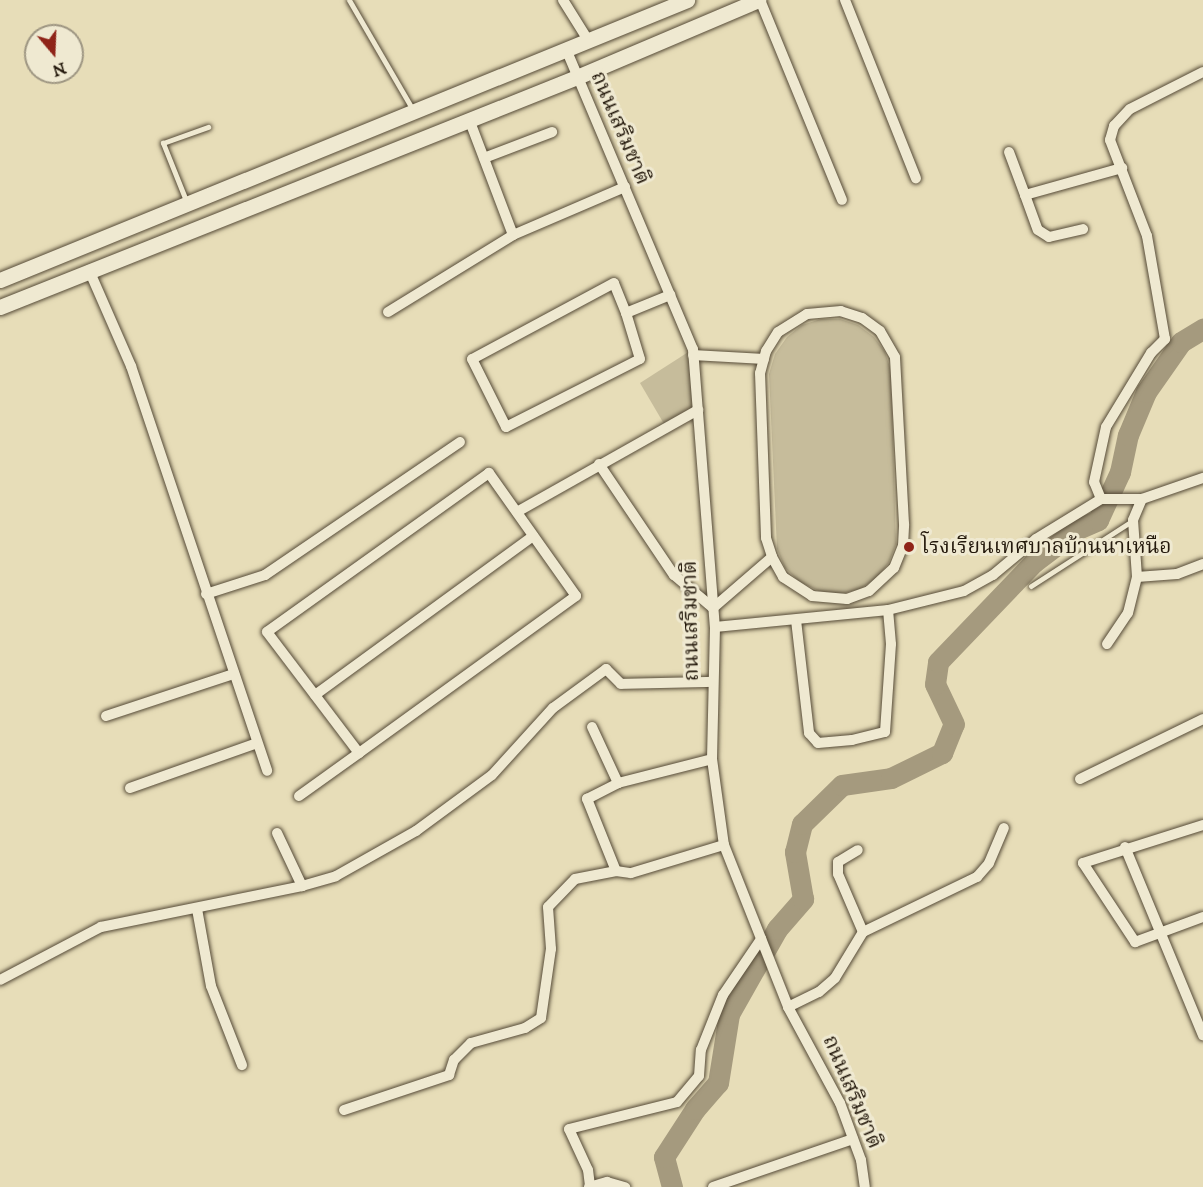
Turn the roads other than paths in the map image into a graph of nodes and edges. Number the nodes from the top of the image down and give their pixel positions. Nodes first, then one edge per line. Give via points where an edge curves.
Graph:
1 (349, 0) edge
2 (563, 0) edge
3 (687, 0) edge
4 (759, 0) edge
5 (845, 0) edge
6 (588, 40) junction
7 (566, 49) junction
8 (1203, 72) edge
9 (577, 77) junction
10 (414, 111) junction
11 (469, 119) junction
12 (208, 127) dead end
13 (552, 132) dead end
14 (1009, 152) dead end
15 (484, 158) junction
16 (1122, 168) junction
17 (916, 177) dead end
18 (625, 188) junction
19 (1025, 195) junction
20 (842, 200) dead end
21 (187, 204) junction
22 (1083, 229) dead end
23 (513, 236) junction
24 (89, 270) junction
25 (0, 280) edge
26 (670, 295) junction
27 (0, 307) edge
28 (388, 312) dead end
29 (626, 313) junction
30 (693, 355) junction
31 (764, 359) junction
32 (698, 410) junction
33 (460, 442) dead end
34 (599, 464) junction
35 (1203, 478) edge
36 (1142, 499) junction
37 (1101, 500) junction
38 (517, 512) junction
39 (1133, 520) junction
40 (533, 536) junction
41 (771, 557) junction
42 (1203, 564) edge
43 (1137, 577) junction
44 (1031, 586) dead end
45 (206, 594) junction
46 (713, 608) junction
47 (888, 610) junction
48 (796, 620) junction
49 (715, 627) junction
50 (1107, 644) dead end
51 (234, 674) junction
52 (712, 682) junction
53 (315, 695) junction
54 (106, 716) dead end
55 (1203, 719) edge
56 (592, 727) dead end
57 (257, 743) junction
58 (359, 753) junction
59 (712, 759) junction
60 (267, 771) dead end
61 (1080, 779) dead end
62 (618, 783) junction
63 (130, 788) dead end
64 (299, 796) dead end
65 (1203, 825) edge
66 (1004, 828) dead end
67 (278, 833) dead end
68 (724, 845) junction
69 (1125, 847) junction
70 (858, 850) dead end
71 (616, 871) junction
72 (302, 886) junction
73 (197, 909) junction
74 (1203, 917) edge
75 (863, 932) junction
76 (1159, 934) junction
77 (761, 939) junction
78 (0, 980) edge
79 (788, 1007) junction
80 (1198, 1008) edge
81 (1203, 1035) edge
82 (242, 1065) dead end
83 (344, 1110) dead end
84 (853, 1139) junction
85 (590, 1187) edge
86 (625, 1187) edge
87 (713, 1187) edge
88 (866, 1187) edge

1 - 10 lane
2 - 6 street
3 - 6 main road
4 - 9 main road
4 - 20 street
5 - 17 street
6 - 7 main road
7 - 9 street, ถนนเสริมชาติ
7 - 10 main road
8 - 16 street via 1130,109 1114,126 1110,140
9 - 11 main road
9 - 18 street, ถนนเสริมชาติ
10 - 21 main road
11 - 15 street
11 - 24 main road
12 - 21 lane via 163,143
13 - 15 street
14 - 19 street
15 - 23 street
16 - 19 street
16 - 37 street via 1148,236 1165,339 1150,353 1106,427 1094,483
18 - 23 street
18 - 26 street, ถนนเสริมชาติ
19 - 22 street via 1038,230 1049,237
21 - 25 main road
23 - 28 street
24 - 27 main road
24 - 45 street via 130,366
26 - 29 street
26 - 30 street, ถนนเสริมชาติ
29 - 29 street via 640,359 506,427 472,359 614,283
30 - 31 street
30 - 32 street, ถนนเสริมชาติ
31 - 41 street via 760,373 766,538
31 - 41 street via 778,332 796,318 818,311 852,314 880,331 893,350 898,372 903,500 904,537 899,557 878,585 858,596 824,600 801,592 783,577
32 - 34 street
32 - 46 street, ถนนเสริมชาติ
33 - 45 street via 265,575
34 - 38 street
34 - 46 street via 674,575
35 - 36 street
36 - 37 street
36 - 39 street
37 - 47 street via 1036,539 993,575 964,591
38 - 40 street
38 - 53 street via 489,473 267,632
39 - 43 street
39 - 44 lane
40 - 53 street
40 - 58 street via 576,596
41 - 46 street
42 - 43 street via 1177,574
43 - 50 street via 1128,613
45 - 51 street
46 - 49 street, ถนนเสริมชาติ
47 - 48 street
47 - 48 street via 891,644 885,732 852,740 818,743 809,733
48 - 49 street
49 - 52 street, ถนนเสริมชาติ
51 - 54 street
51 - 57 street
52 - 59 street, ถนนเสริมชาติ
52 - 72 street via 621,684 606,669 553,708 492,775 416,831 363,864
53 - 58 street
55 - 61 street
56 - 62 street
57 - 60 street
57 - 63 street
58 - 64 street
59 - 62 street
59 - 68 street, ถนนเสริมชาติ
62 - 71 street via 587,799
65 - 69 street
66 - 75 street via 989,863 977,877
67 - 72 street
68 - 71 street via 631,873
68 - 77 street, ถนนเสริมชาติ
69 - 76 street
69 - 76 street via 1083,863 1135,942
70 - 75 street via 838,862 838,874
71 - 83 street via 575,879 548,907 551,949 541,1018 525,1028 471,1043 454,1060 448,1075
72 - 73 street
73 - 78 street via 101,927
73 - 82 street via 211,986
74 - 76 street
75 - 79 street via 835,978 819,992
76 - 80 street
77 - 79 street, ถนนเสริมชาติ
77 - 85 street via 723,995 701,1050 699,1076 677,1102 568,1129 588,1170
79 - 84 street, ถนนเสริมชาติ via 840,1103
80 - 81 street
84 - 87 street
84 - 88 street, ถนนเสริมชาติ
85 - 86 street via 608,1182

